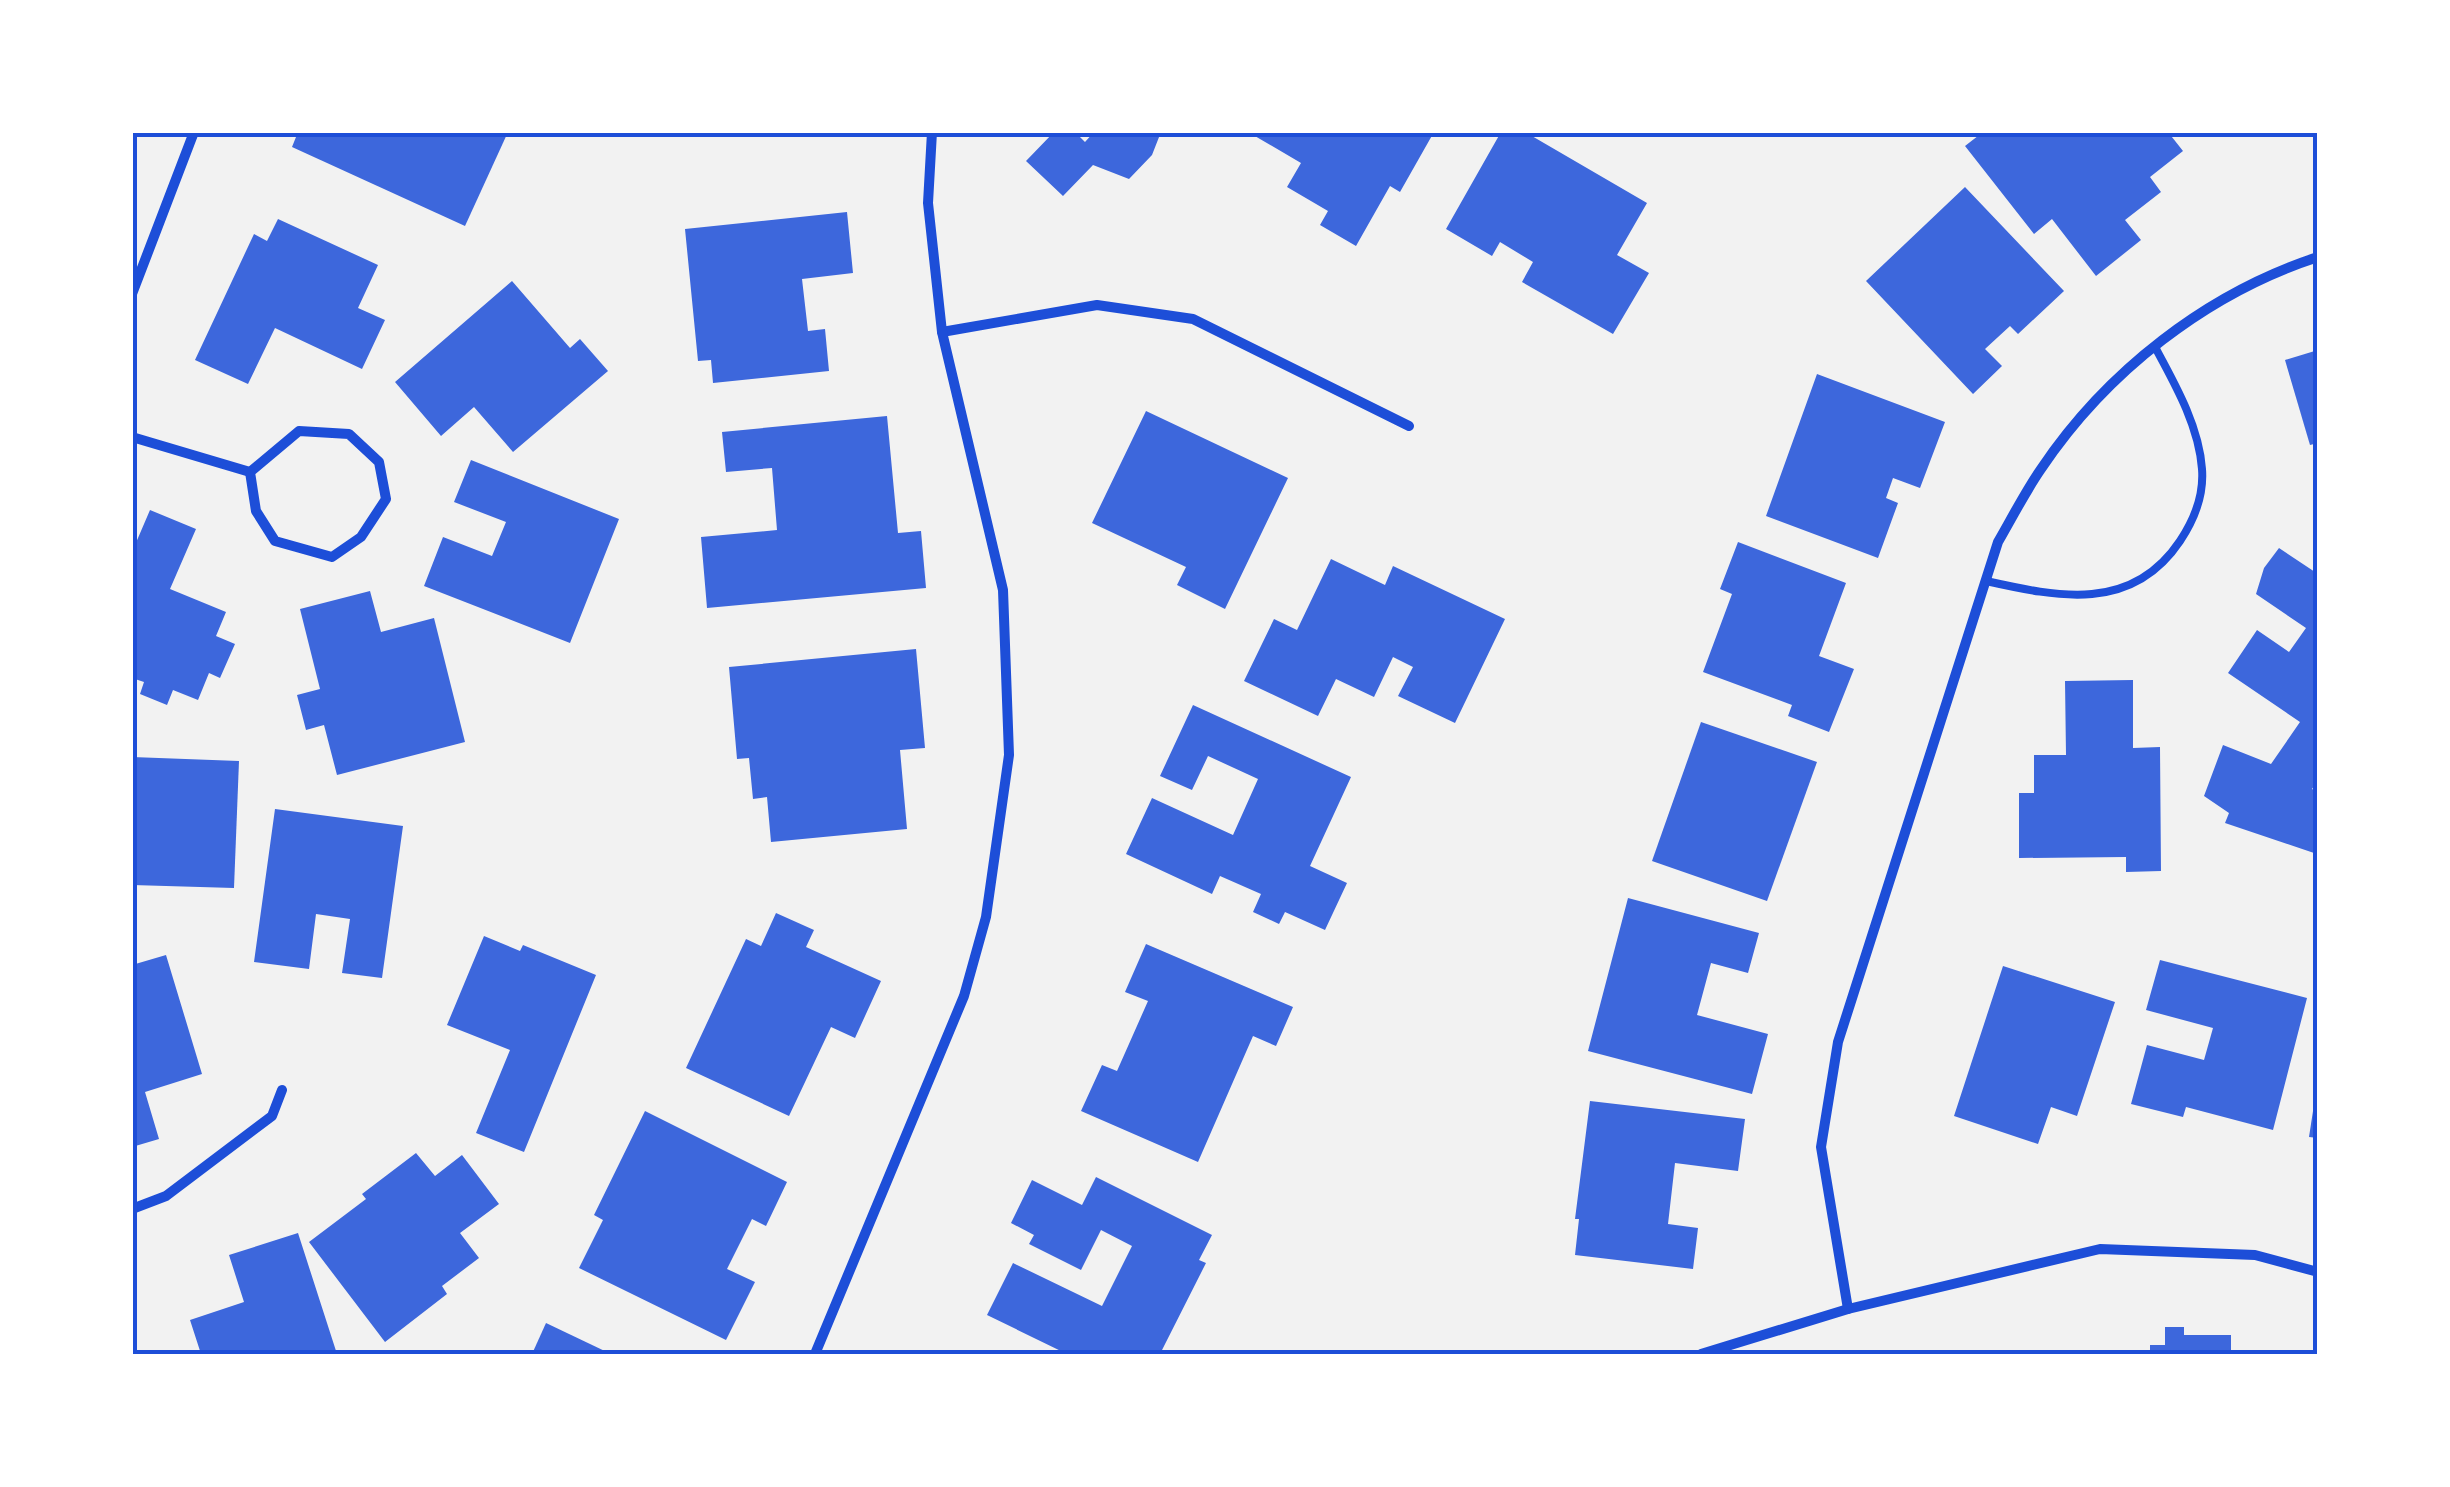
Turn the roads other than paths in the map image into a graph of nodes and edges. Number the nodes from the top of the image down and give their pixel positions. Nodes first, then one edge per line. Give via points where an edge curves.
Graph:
1 (194, 132) edge
2 (932, 132) edge
3 (2318, 256) edge
4 (132, 294) edge
5 (942, 332) junction
6 (2156, 347) junction
7 (1409, 426) dead end
8 (132, 437) edge
9 (250, 472) junction
10 (1986, 581) junction
11 (282, 1090) dead end
12 (132, 1208) edge
13 (2318, 1272) edge
14 (1848, 1309) junction
15 (814, 1354) edge
16 (1701, 1354) edge

1 - 4 street
2 - 5 street via 928,202
3 - 6 street via 2272,272 2184,322
5 - 7 street via 1097,305 1194,319
5 - 15 street via 1003,590 1009,754 986,917 964,996
6 - 10 street via 2106,389 2042,468 1998,542
6 - 10 lane via 2194,432 2202,468 2201,497 2166,562 2134,584 2101,592 2056,596
8 - 9 street
9 - 9 street via 299,431 349,434 378,462 386,499 361,537 332,557 274,541 256,511
10 - 14 street via 1838,1042 1820,1147
11 - 12 street via 272,1116 166,1196
13 - 14 street via 2256,1255 2100,1249
14 - 16 street

